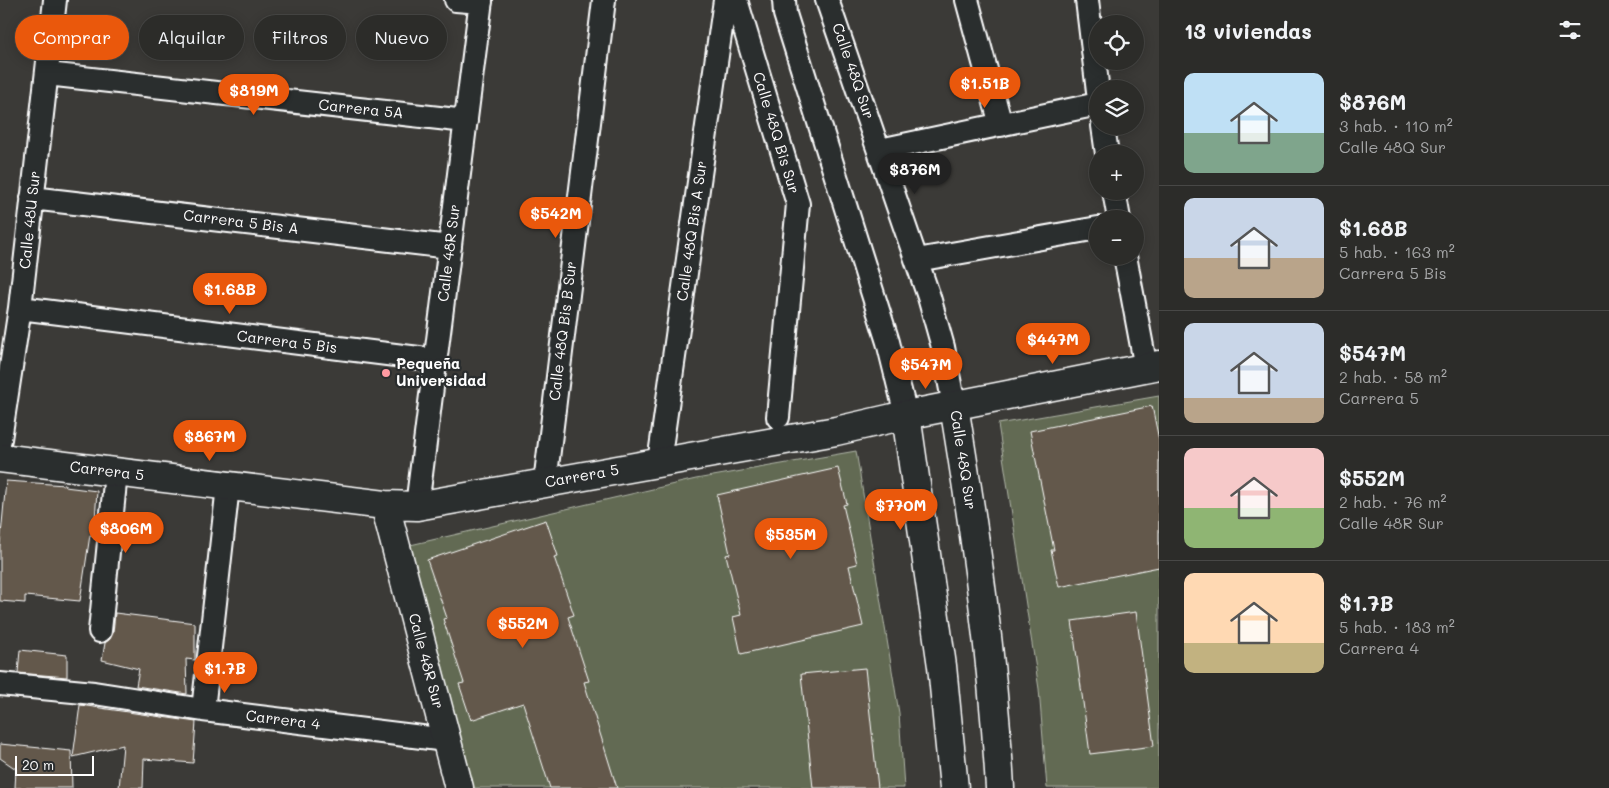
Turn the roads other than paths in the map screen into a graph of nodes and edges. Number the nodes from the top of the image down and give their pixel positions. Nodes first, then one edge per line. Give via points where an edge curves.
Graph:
1 (55, 0) edge
2 (456, 0) edge
3 (604, 0) edge
4 (725, 0) edge
5 (736, 0) edge
6 (784, 0) edge
7 (827, 0) edge
8 (967, 0) edge
9 (1087, 0) edge
10 (481, 1) edge
11 (47, 74) junction
12 (1097, 80) edge
13 (1089, 106) edge
14 (466, 121) junction
15 (1001, 125) junction
16 (880, 150) junction
17 (32, 198) junction
18 (1089, 230) edge
19 (450, 246) junction
20 (917, 260) junction
21 (1127, 265) edge
22 (20, 308) junction
23 (435, 360) junction
24 (1152, 366) edge
25 (954, 406) junction
26 (906, 415) junction
27 (778, 417) dead end
28 (0, 439) edge
29 (0, 458) edge
30 (659, 462) junction
31 (116, 472) junction
32 (545, 483) junction
33 (228, 486) junction
34 (385, 505) junction
35 (417, 506) junction
36 (100, 631) dead end
37 (0, 684) edge
38 (203, 710) junction
39 (446, 740) junction
40 (459, 788) edge
41 (954, 788) edge
42 (1000, 788) edge

1 - 11 street, Calle 48U Sur
2 - 10 street
3 - 32 street, Calle 48Q Bis B Sur
4 - 30 street, Calle 48Q Bis A Sur
5 - 27 street, Calle 48Q Bis Sur via 798,204
6 - 26 street via 785,14 888,342
7 - 16 street, Calle 48Q Sur
8 - 15 street
9 - 12 street
10 - 14 street, Calle 48R Sur
11 - 14 street, Carrera 5A
11 - 17 street, Calle 48U Sur
13 - 15 street
14 - 19 street, Calle 48R Sur
15 - 16 street
16 - 20 street, Calle 48Q Sur
17 - 19 street, Carrera 5 Bis A
17 - 22 street, Calle 48U Sur
18 - 20 street
19 - 23 street, Calle 48R Sur
20 - 25 street, Calle 48Q Sur via 943,347
21 - 24 street
22 - 23 street, Carrera 5 Bis
22 - 28 street, Calle 48U Sur
23 - 35 street, Calle 48R Sur
24 - 25 street, Carrera 5
25 - 26 street, Carrera 5
25 - 42 street, Calle 48Q Sur via 970,498 990,652
26 - 30 street, Carrera 5 via 836,431
26 - 41 street via 942,666
29 - 31 street, Carrera 5
30 - 32 street, Carrera 5
31 - 33 street, Carrera 5
31 - 36 street
32 - 35 street, Carrera 5
33 - 34 street, Carrera 5
33 - 38 street
34 - 35 street, Carrera 5
34 - 39 street, Calle 48R Sur
37 - 38 street, Carrera 4 via 94,693
38 - 39 street, Carrera 4
39 - 40 street, Calle 48R Sur

